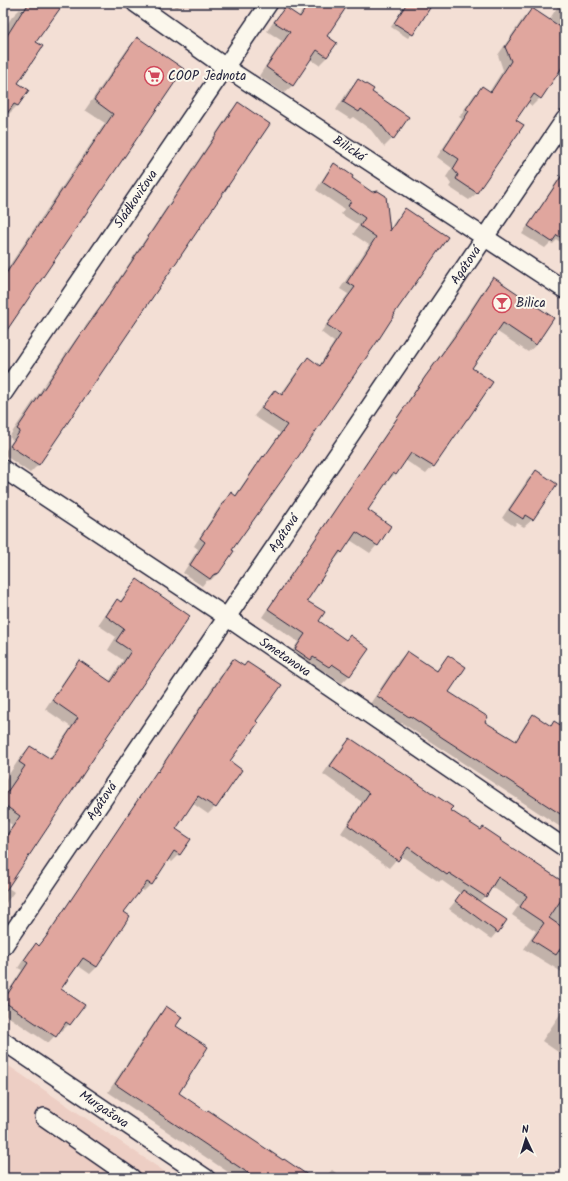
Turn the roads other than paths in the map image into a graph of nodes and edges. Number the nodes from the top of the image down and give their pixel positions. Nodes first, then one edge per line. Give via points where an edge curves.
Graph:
1 (135, 3) edge
2 (268, 3) edge
3 (225, 67) junction
4 (565, 119) edge
5 (485, 238) junction
6 (565, 290) edge
7 (3, 394) edge
8 (3, 469) edge
9 (227, 618) junction
10 (565, 848) edge
11 (3, 947) edge
12 (3, 1041) edge
13 (44, 1116) dead end
14 (132, 1178) edge
15 (206, 1178) edge

1 - 3 street, Bilická
2 - 3 street, Sládkovičova
3 - 5 street, Bilická
3 - 7 street, Sládkovičova
4 - 5 street, Agátová
5 - 6 street, Bilická
5 - 9 street, Agátová
8 - 9 street, Smetanova
9 - 10 street, Smetanova
9 - 11 street, Agátová
12 - 15 street, Murgašova
13 - 14 street

